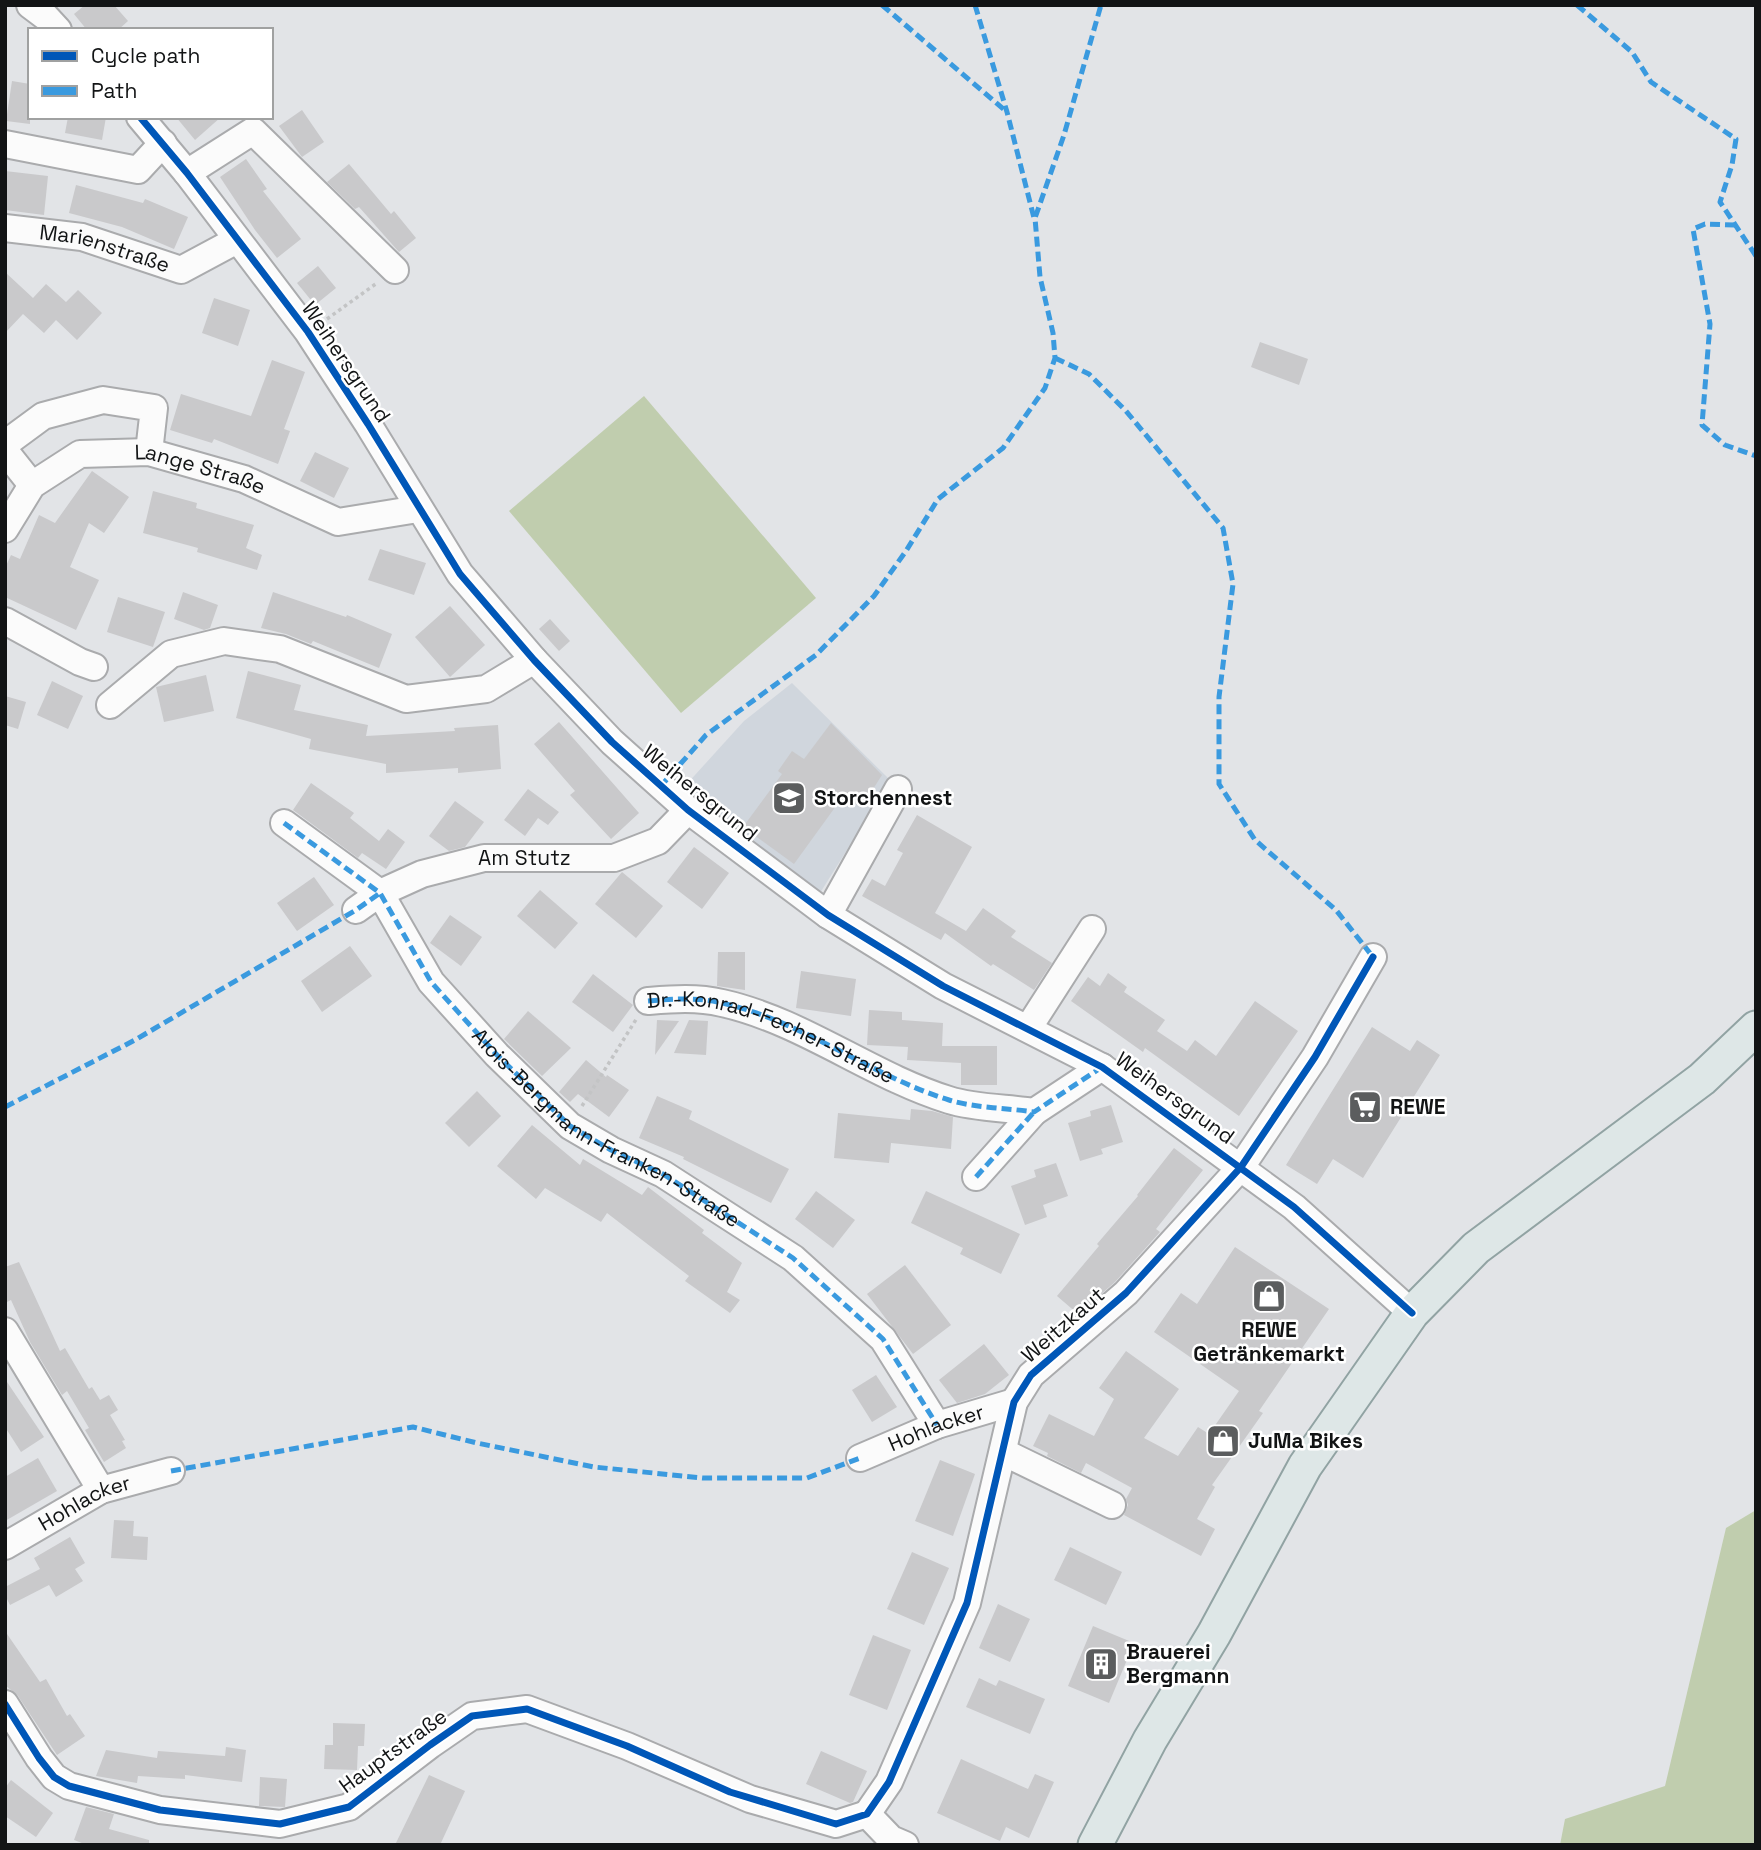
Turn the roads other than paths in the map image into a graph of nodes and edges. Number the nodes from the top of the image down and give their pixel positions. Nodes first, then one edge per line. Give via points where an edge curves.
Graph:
1 (30, 5) edge
2 (56, 28) edge
3 (142, 119) edge
4 (163, 143) junction
5 (5, 144) edge
6 (187, 173) junction
7 (5, 228) edge
8 (237, 240) junction
9 (395, 270) road end
10 (5, 444) edge
11 (5, 451) edge
12 (149, 452) junction
13 (32, 485) junction
14 (418, 509) junction
15 (5, 529) edge
16 (5, 621) edge
17 (534, 660) junction
18 (94, 667) dead end
19 (110, 705) dead end
20 (898, 789) dead end
21 (688, 810) junction
22 (284, 822) dead end
23 (380, 893) junction
24 (356, 910) dead end
25 (828, 915) junction
26 (1092, 929) dead end
27 (1373, 957) dead end
28 (648, 1001) road end
29 (1029, 1027) junction
30 (1756, 1028) edge
31 (1102, 1067) junction
32 (1034, 1112) junction
33 (1241, 1167) junction
34 (976, 1177) dead end
35 (1412, 1313) junction
36 (5, 1331) edge
37 (1014, 1402) junction
38 (937, 1425) junction
39 (1003, 1452) junction
40 (860, 1458) dead end
41 (171, 1471) dead end
42 (101, 1490) junction
43 (1112, 1506) dead end
44 (5, 1546) edge
45 (5, 1704) edge
46 (867, 1814) junction
47 (1092, 1839) edge
48 (905, 1845) edge

1 - 2 street
3 - 4 street, Weihersgrund
4 - 5 street via 138,170
4 - 6 street, Weihersgrund
6 - 8 street, Weihersgrund
6 - 9 street via 253,131
7 - 8 street, Marienstraße via 82,237 181,270
8 - 14 street, Weihersgrund via 308,332
10 - 12 street via 43,416 103,400 153,408
11 - 13 street
12 - 13 street, Lange Straße via 80,454
12 - 14 street, Lange Straße via 244,479 338,522
13 - 15 street, Lange Straße
14 - 17 street, Weihersgrund via 460,574
16 - 18 street
17 - 19 street via 486,689 406,699 280,649 224,641 171,654
17 - 21 street, Weihersgrund via 612,742
20 - 25 street
21 - 23 street, Am Stutz via 658,841 614,858 484,858 422,874
21 - 25 street, Weihersgrund
22 - 23 street, Alois-Bergmann-Franken-Straße
23 - 24 street, Am Stutz
23 - 38 street, Alois-Bergmann-Franken-Straße via 431,982 570,1126 663,1174 793,1258 883,1339
25 - 29 street, Weihersgrund via 943,986
26 - 29 street
27 - 33 street, Weitzkaut via 1315,1057
28 - 32 street, Dr.-Konrad-Fecher-Straße via 683,998 723,1003 785,1024 874,1070 951,1101
29 - 31 street, Weihersgrund
30 - 35 main road via 1702,1079 1476,1248
31 - 32 street
31 - 33 street, Weihersgrund
32 - 34 street
33 - 35 street, Weihersgrund via 1294,1207
33 - 37 street, Weitzkaut via 1126,1293 1031,1375
35 - 47 main road via 1305,1466 1214,1634
36 - 42 street
37 - 38 street, Hohlacker
37 - 39 street, Weitzkaut
38 - 40 street, Hohlacker
39 - 43 street
39 - 46 street, Weitzkaut via 967,1603 889,1782
41 - 42 street, Hohlacker
42 - 44 street, Hohlacker
45 - 46 street, Hauptstraße via 54,1777 69,1786 160,1810 280,1824 349,1807 472,1716 527,1709 750,1799 836,1824
46 - 48 street via 891,1839

